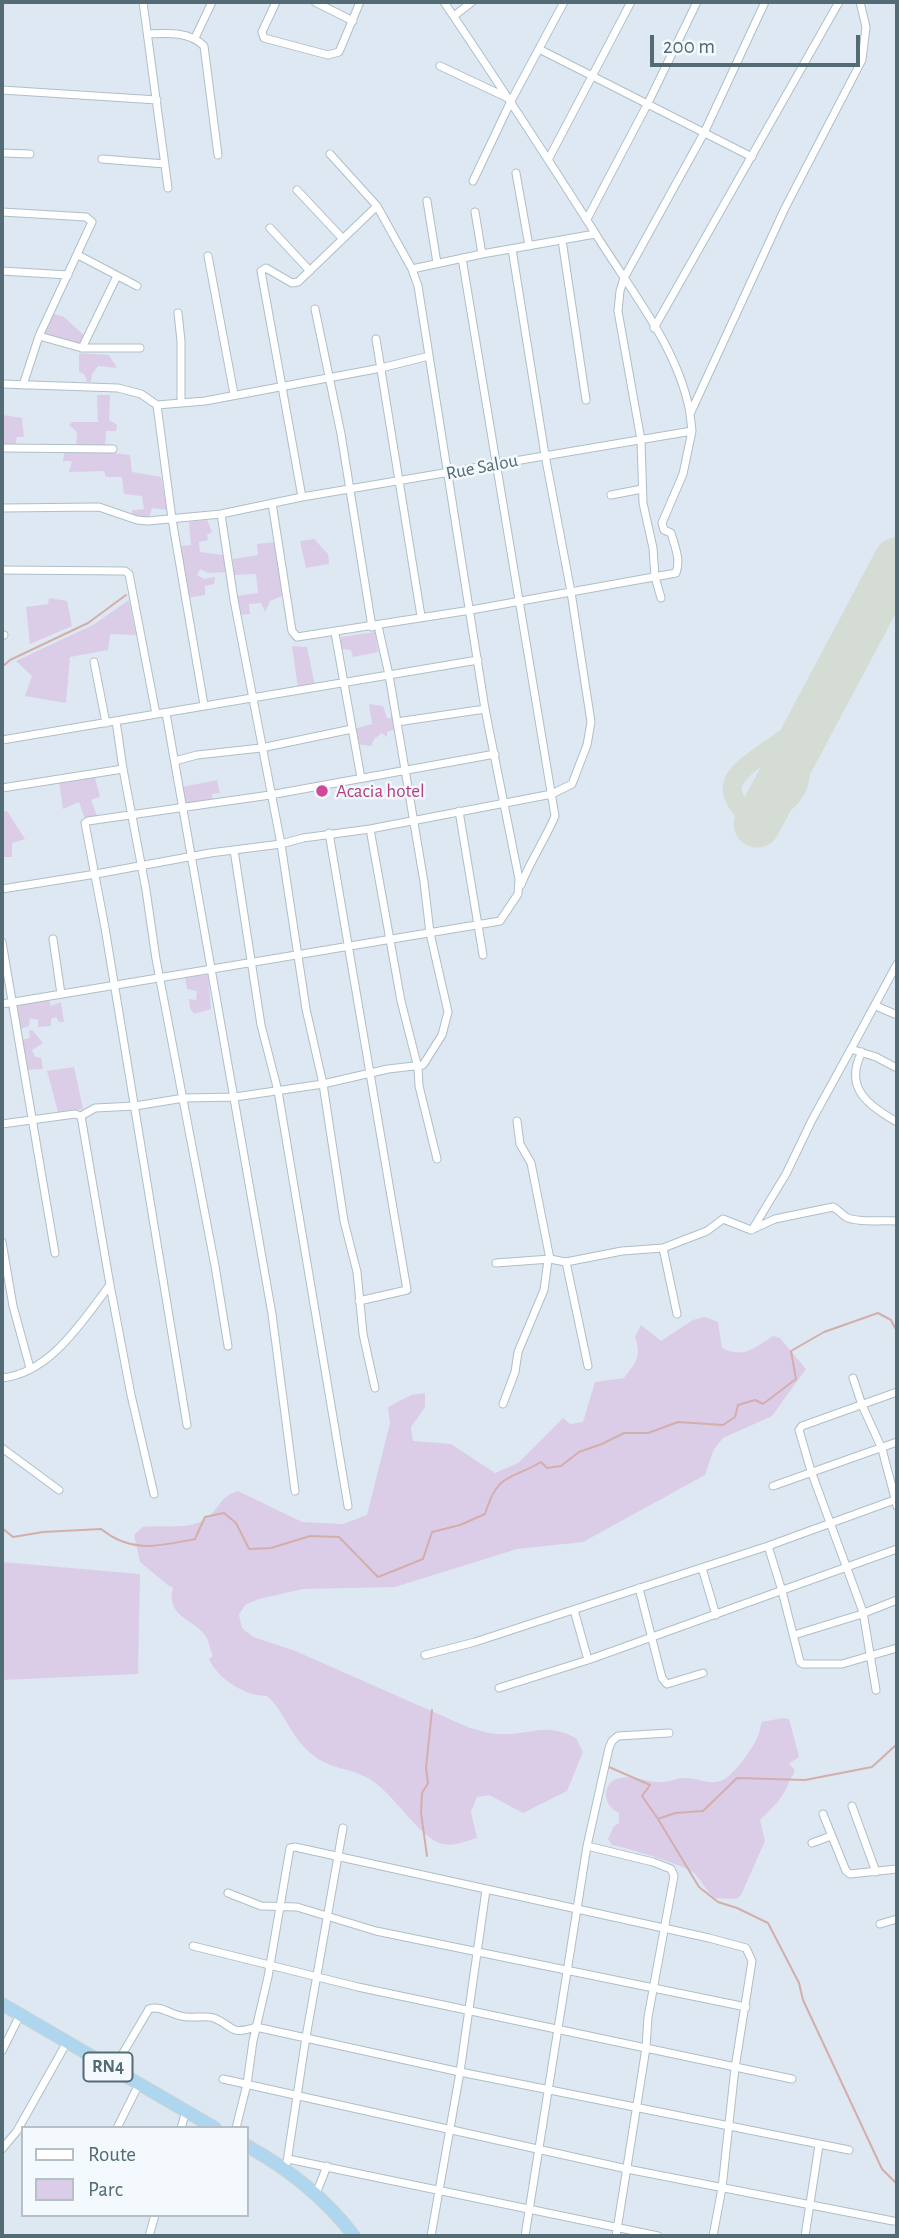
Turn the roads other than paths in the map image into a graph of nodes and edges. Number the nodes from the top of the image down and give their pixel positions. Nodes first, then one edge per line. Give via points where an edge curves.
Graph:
1 (144, 2) edge
2 (212, 2) edge
3 (276, 2) edge
4 (315, 2) edge
5 (360, 2) edge
6 (444, 2) edge
7 (472, 2) edge
8 (564, 2) edge
9 (631, 2) edge
10 (697, 2) edge
11 (765, 2) edge
12 (839, 2) edge
13 (860, 2) edge
14 (454, 16) junction
15 (353, 21) junction
16 (148, 34) junction
17 (195, 38) junction
18 (539, 49) junction
19 (440, 66) dead end
20 (593, 75) junction
21 (2, 90) edge
22 (510, 99) junction
23 (157, 100) junction
24 (648, 103) junction
25 (704, 132) junction
26 (2, 153) edge
27 (30, 154) dead end
28 (330, 154) dead end
29 (218, 155) dead end
30 (752, 157) junction
31 (102, 159) dead end
32 (548, 160) junction
33 (165, 164) junction
34 (516, 173) dead end
35 (473, 181) dead end
36 (168, 188) dead end
37 (297, 190) dead end
38 (427, 201) dead end
39 (377, 206) junction
40 (2, 212) edge
41 (475, 212) dead end
42 (587, 219) junction
43 (270, 228) dead end
44 (595, 234) junction
45 (342, 238) junction
46 (562, 240) junction
47 (529, 246) junction
48 (512, 249) junction
49 (482, 254) junction
50 (78, 255) junction
51 (208, 256) dead end
52 (462, 258) junction
53 (437, 263) junction
54 (412, 269) junction
55 (2, 271) edge
56 (310, 271) junction
57 (68, 275) junction
58 (117, 276) junction
59 (624, 278) junction
60 (137, 286) dead end
61 (315, 309) dead end
62 (178, 313) dead end
63 (654, 328) junction
64 (39, 336) junction
65 (376, 339) dead end
66 (82, 348) junction
67 (140, 348) dead end
68 (429, 356) junction
69 (381, 368) junction
70 (330, 376) junction
71 (2, 384) edge
72 (23, 384) junction
73 (282, 384) junction
74 (234, 394) junction
75 (586, 400) dead end
76 (181, 403) junction
77 (157, 405) junction
78 (690, 414) junction
79 (692, 431) junction
80 (641, 440) junction
81 (2, 448) edge
82 (113, 449) dead end
83 (545, 455) junction
84 (496, 464) junction
85 (448, 473) junction
86 (399, 481) junction
87 (642, 489) junction
88 (348, 490) junction
89 (611, 495) dead end
90 (302, 498) junction
91 (272, 503) junction
92 (2, 508) edge
93 (221, 514) junction
94 (172, 519) junction
95 (2, 570) edge
96 (655, 577) junction
97 (571, 592) junction
98 (661, 598) dead end
99 (521, 601) junction
100 (471, 610) junction
101 (421, 616) junction
102 (375, 626) junction
103 (335, 633) junction
104 (478, 660) junction
105 (94, 662) dead end
106 (389, 675) junction
107 (343, 683) junction
108 (254, 699) junction
109 (204, 705) junction
110 (485, 709) junction
111 (166, 713) junction
112 (156, 714) junction
113 (116, 721) junction
114 (397, 722) junction
115 (106, 723) junction
116 (352, 729) junction
117 (2, 740) edge
118 (261, 748) junction
119 (495, 754) junction
120 (176, 761) junction
121 (123, 769) junction
122 (404, 769) junction
123 (360, 778) junction
124 (2, 788) edge
125 (552, 794) junction
126 (270, 795) junction
127 (505, 803) junction
128 (181, 807) junction
129 (459, 811) junction
130 (132, 814) junction
131 (412, 819) junction
132 (370, 829) junction
133 (329, 833) junction
134 (281, 844) junction
135 (234, 850) junction
136 (191, 857) junction
137 (142, 865) junction
138 (96, 874) junction
139 (2, 889) edge
140 (518, 894) junction
141 (477, 926) junction
142 (430, 933) junction
143 (53, 939) dead end
144 (390, 940) junction
145 (2, 942) edge
146 (348, 946) junction
147 (298, 955) junction
148 (483, 956) dead end
149 (252, 963) junction
150 (897, 964) edge
151 (211, 970) junction
152 (161, 978) junction
153 (114, 986) junction
154 (61, 994) junction
155 (11, 1003) junction
156 (2, 1004) edge
157 (876, 1006) junction
158 (897, 1015) edge
159 (851, 1049) junction
160 (862, 1052) junction
161 (418, 1068) junction
162 (897, 1068) edge
163 (371, 1072) junction
164 (323, 1084) junction
165 (278, 1091) junction
166 (235, 1097) junction
167 (184, 1098) junction
168 (135, 1105) junction
169 (81, 1116) junction
170 (31, 1120) junction
171 (517, 1121) dead end
172 (897, 1122) edge
173 (2, 1124) edge
174 (437, 1159) dead end
175 (897, 1221) edge
176 (751, 1230) junction
177 (2, 1242) edge
178 (663, 1248) junction
179 (55, 1253) dead end
180 (549, 1259) junction
181 (566, 1262) junction
182 (496, 1263) dead end
183 (110, 1285) junction
184 (359, 1301) junction
185 (677, 1314) dead end
186 (229, 1346) dead end
187 (589, 1366) dead end
188 (30, 1368) junction
189 (2, 1378) edge
190 (853, 1378) dead end
191 (375, 1388) dead end
192 (897, 1392) edge
193 (503, 1404) dead end
194 (862, 1405) junction
195 (187, 1425) dead end
196 (897, 1442) edge
197 (2, 1448) edge
198 (882, 1449) junction
199 (811, 1471) junction
200 (773, 1486) dead end
201 (59, 1490) dead end
202 (295, 1491) dead end
203 (154, 1494) dead end
204 (897, 1501) edge
205 (348, 1506) dead end
206 (830, 1524) junction
207 (768, 1546) junction
208 (897, 1549) edge
209 (702, 1568) junction
210 (847, 1568) junction
211 (639, 1588) junction
212 (782, 1591) junction
213 (897, 1600) edge
214 (574, 1610) junction
215 (863, 1612) junction
216 (716, 1615) junction
217 (794, 1635) junction
218 (651, 1637) junction
219 (897, 1648) edge
220 (425, 1655) dead end
221 (870, 1655) junction
222 (588, 1660) junction
223 (703, 1673) dead end
224 (499, 1688) dead end
225 (876, 1690) dead end
226 (669, 1733) dead end
227 (852, 1806) dead end
228 (823, 1814) dead end
229 (343, 1828) dead end
230 (831, 1836) junction
231 (812, 1843) dead end
232 (587, 1846) junction
233 (338, 1857) junction
234 (897, 1869) edge
235 (876, 1872) junction
236 (486, 1890) junction
237 (228, 1893) dead end
238 (280, 1906) junction
239 (577, 1909) junction
240 (328, 1916) junction
241 (897, 1919) edge
242 (880, 1924) dead end
243 (664, 1929) junction
244 (193, 1946) dead end
245 (477, 1952) junction
246 (270, 1967) junction
247 (567, 1970) junction
248 (317, 1976) junction
249 (653, 1989) junction
250 (2, 2004) edge
251 (746, 2007) junction
252 (470, 2011) junction
253 (20, 2015) junction
254 (256, 2027) junction
255 (558, 2029) junction
256 (306, 2037) junction
257 (67, 2042) junction
258 (646, 2048) junction
259 (2, 2051) edge
260 (735, 2068) junction
261 (113, 2070) junction
262 (460, 2072) junction
263 (223, 2079) dead end
264 (792, 2079) dead end
265 (139, 2084) junction
266 (247, 2084) junction
267 (547, 2089) junction
268 (298, 2095) junction
269 (637, 2107) junction
270 (186, 2111) junction
271 (118, 2126) edge
272 (182, 2126) edge
273 (212, 2126) edge
274 (236, 2126) edge
275 (727, 2126) junction
276 (449, 2129) junction
277 (4, 2140) edge
278 (819, 2145) junction
279 (248, 2146) edge
280 (2, 2149) edge
281 (539, 2149) junction
282 (849, 2150) dead end
283 (286, 2164) junction
284 (327, 2166) junction
285 (627, 2169) junction
286 (722, 2188) junction
287 (437, 2189) junction
288 (316, 2193) junction
289 (810, 2206) junction
290 (529, 2211) junction
291 (154, 2217) edge
292 (893, 2221) dead end
293 (617, 2232) edge
294 (149, 2236) edge
295 (354, 2236) edge
296 (431, 2236) edge
297 (525, 2236) edge
298 (658, 2236) edge
299 (712, 2236) edge
300 (805, 2236) edge

1 - 16 street
2 - 17 street
3 - 15 street via 262,32 264,38 322,54 340,52
4 - 15 street
5 - 15 street
6 - 14 street
7 - 14 street
8 - 18 street
9 - 20 street
10 - 24 street
11 - 25 street
12 - 30 street
13 - 78 street via 866,27 862,60 785,208
14 - 22 street
16 - 17 street
16 - 23 street
17 - 29 street via 206,51
18 - 20 street
18 - 22 street
19 - 22 street
20 - 24 street
20 - 32 street
21 - 23 street
22 - 32 street
22 - 35 street
23 - 33 street
24 - 25 street
24 - 42 street
25 - 30 street
25 - 59 street
26 - 27 street
28 - 39 street
30 - 63 street
31 - 33 street
32 - 42 street
33 - 36 street
34 - 47 street
37 - 45 street
38 - 53 street
39 - 45 street
39 - 54 street
40 - 50 street via 88,217 92,225
41 - 49 street
42 - 44 street
43 - 56 street
44 - 46 street
44 - 59 street
45 - 56 street
46 - 47 street
46 - 75 street
47 - 48 street
48 - 49 street
48 - 83 street
49 - 52 street
50 - 57 street
50 - 58 street
51 - 74 street
52 - 53 street
52 - 84 street
53 - 54 street
54 - 68 street
55 - 57 street
56 - 73 street via 295,284 270,270 261,271
57 - 64 street
58 - 60 street
58 - 66 street
59 - 63 street
59 - 80 street via 618,311
61 - 70 street
62 - 76 street
63 - 78 street via 680,375
64 - 66 street
64 - 72 street
65 - 69 street
66 - 67 street
68 - 69 street
68 - 85 street
69 - 70 street
69 - 86 street
70 - 73 street
70 - 88 street
71 - 72 street
72 - 77 street via 118,388 141,394
73 - 74 street
73 - 90 street
74 - 76 street
76 - 77 street
77 - 94 street
78 - 79 street
79 - 80 street, Rue Salou
79 - 96 street via 683,474 662,523 671,533 679,564 676,573
80 - 83 street, Rue Salou
80 - 87 street
81 - 82 street
83 - 84 street, Rue Salou
83 - 97 street
84 - 85 street, Rue Salou
84 - 99 street
85 - 86 street, Rue Salou
85 - 100 street
86 - 88 street, Rue Salou
86 - 101 street
87 - 89 street
87 - 96 street
88 - 90 street, Rue Salou
88 - 102 street
90 - 91 street, Rue Salou
91 - 93 street, Rue Salou
91 - 103 street via 293,634 302,638
92 - 94 street, Rue Salou via 99,507 137,520
93 - 94 street, Rue Salou
93 - 108 street
94 - 109 street
95 - 112 street via 129,574
96 - 97 street
96 - 98 street
97 - 99 street
97 - 125 street via 591,722 572,784
99 - 100 street
99 - 125 street
100 - 101 street
100 - 104 street
101 - 102 street
102 - 103 street
102 - 106 street
103 - 107 street
104 - 106 street
104 - 110 street
105 - 115 street
106 - 107 street
106 - 114 street
107 - 108 street
107 - 116 street
108 - 109 street
108 - 118 street
109 - 111 street
110 - 114 street
110 - 119 street
111 - 112 street
111 - 120 street
112 - 113 street
113 - 115 street
113 - 121 street
114 - 122 street
115 - 117 street
116 - 118 street
116 - 123 street
118 - 120 street
118 - 126 street
119 - 122 street
119 - 127 street
120 - 128 street
121 - 124 street
121 - 130 street
122 - 123 street
122 - 131 street
123 - 126 street
125 - 127 street
125 - 140 street via 555,816
126 - 128 street
126 - 134 street
127 - 129 street
127 - 140 street
128 - 130 street
128 - 136 street
129 - 131 street
129 - 141 street
130 - 137 street
130 - 138 street via 85,823
131 - 132 street
131 - 142 street
132 - 133 street
132 - 144 street
133 - 134 street
133 - 146 street
134 - 135 street
134 - 147 street
135 - 136 street
135 - 149 street
136 - 137 street
136 - 151 street
137 - 138 street
137 - 152 street
138 - 139 street
138 - 153 street
140 - 141 street via 500,921
141 - 142 street
141 - 148 street
142 - 144 street
142 - 161 street via 448,1012 442,1035
143 - 154 street
144 - 146 street
144 - 161 street
145 - 155 street
146 - 147 street
146 - 163 street
147 - 149 street
147 - 164 street
149 - 151 street
149 - 165 street
150 - 157 street
151 - 152 street
151 - 166 street
152 - 153 street
152 - 167 street
153 - 154 street
153 - 168 street
154 - 155 street
155 - 156 street
155 - 170 street
157 - 158 street
157 - 159 street
159 - 160 street
159 - 176 street via 786,1174
160 - 162 street
160 - 172 street via 855,1076 861,1097
161 - 163 street
161 - 174 street
163 - 164 street
163 - 184 street via 407,1290
164 - 165 street
164 - 184 street
165 - 166 street
165 - 205 street
166 - 167 street
166 - 202 street via 282,1376
167 - 168 street
167 - 186 street
168 - 169 street via 95,1108
168 - 195 street
169 - 170 street
169 - 183 street
170 - 173 street
170 - 179 street
171 - 180 street via 520,1144 531,1163
175 - 176 street via 854,1219 833,1208 775,1219
176 - 178 street via 723,1219 707,1231
177 - 188 street
178 - 181 street
178 - 185 street
180 - 181 street
180 - 182 street
180 - 193 street via 544,1290
181 - 187 street
183 - 188 street via 69,1338
183 - 203 street
184 - 191 street
188 - 189 street
190 - 194 street
192 - 194 street
194 - 198 street
194 - 199 street via 802,1426 799,1430
196 - 198 street
197 - 201 street
198 - 199 street
198 - 204 street
199 - 200 street
199 - 206 street
204 - 206 street
206 - 207 street
206 - 210 street
207 - 209 street
207 - 212 street
208 - 210 street
209 - 211 street
209 - 216 street
210 - 212 street
210 - 215 street
211 - 214 street
211 - 218 street
212 - 216 street
212 - 217 street
213 - 215 street
214 - 220 street
214 - 222 street
215 - 217 street
215 - 221 street
216 - 218 street
217 - 221 street via 803,1664 842,1664
218 - 222 street
218 - 223 street via 667,1684
219 - 221 street
221 - 225 street
222 - 224 street
226 - 232 street via 618,1736 612,1741
227 - 235 street
228 - 230 street
229 - 233 street
230 - 231 street
230 - 235 street via 846,1871 856,1875
232 - 239 street
232 - 243 street via 671,1869 674,1876
233 - 236 street
233 - 238 street via 290,1848
233 - 240 street
234 - 235 street
236 - 239 street
236 - 245 street
237 - 238 street via 261,1906
238 - 240 street
238 - 246 street
239 - 243 street
239 - 247 street
240 - 245 street
240 - 248 street
241 - 242 street
243 - 249 street
243 - 251 street via 746,1948 752,1961
244 - 246 street
245 - 247 street
245 - 252 street
246 - 248 street
246 - 254 street
247 - 249 street
247 - 255 street
248 - 252 street
248 - 256 street
249 - 251 street
249 - 258 street
250 - 253 highway, RN4
251 - 260 street
252 - 255 street
252 - 262 street
253 - 257 highway, RN4
253 - 259 street
254 - 256 street
254 - 261 street via 229,2029 214,2018 182,2017 152,2007
254 - 266 street
255 - 258 street
255 - 267 street
256 - 262 street
256 - 268 street
257 - 261 highway, RN4
257 - 277 street via 17,2131
258 - 260 street
258 - 269 street
260 - 264 street
260 - 275 street
261 - 265 highway, RN4
262 - 267 street
262 - 276 street
263 - 266 street
265 - 270 highway, RN4
265 - 271 street
266 - 268 street
266 - 274 street
267 - 269 street
267 - 281 street
268 - 276 street
268 - 283 street
269 - 275 street
269 - 285 street
270 - 272 street
270 - 273 highway, RN4
275 - 278 street
275 - 286 street
276 - 281 street
276 - 287 street
277 - 280 street
278 - 282 street
278 - 289 street
279 - 283 highway
281 - 285 street
281 - 290 street
283 - 284 street
283 - 288 highway
284 - 287 street
284 - 288 street
285 - 286 street
285 - 293 street
286 - 289 street
286 - 299 street
287 - 290 street
287 - 296 street
288 - 295 highway
289 - 292 street
289 - 300 street
290 - 293 street
290 - 297 street
291 - 294 street
293 - 298 street

